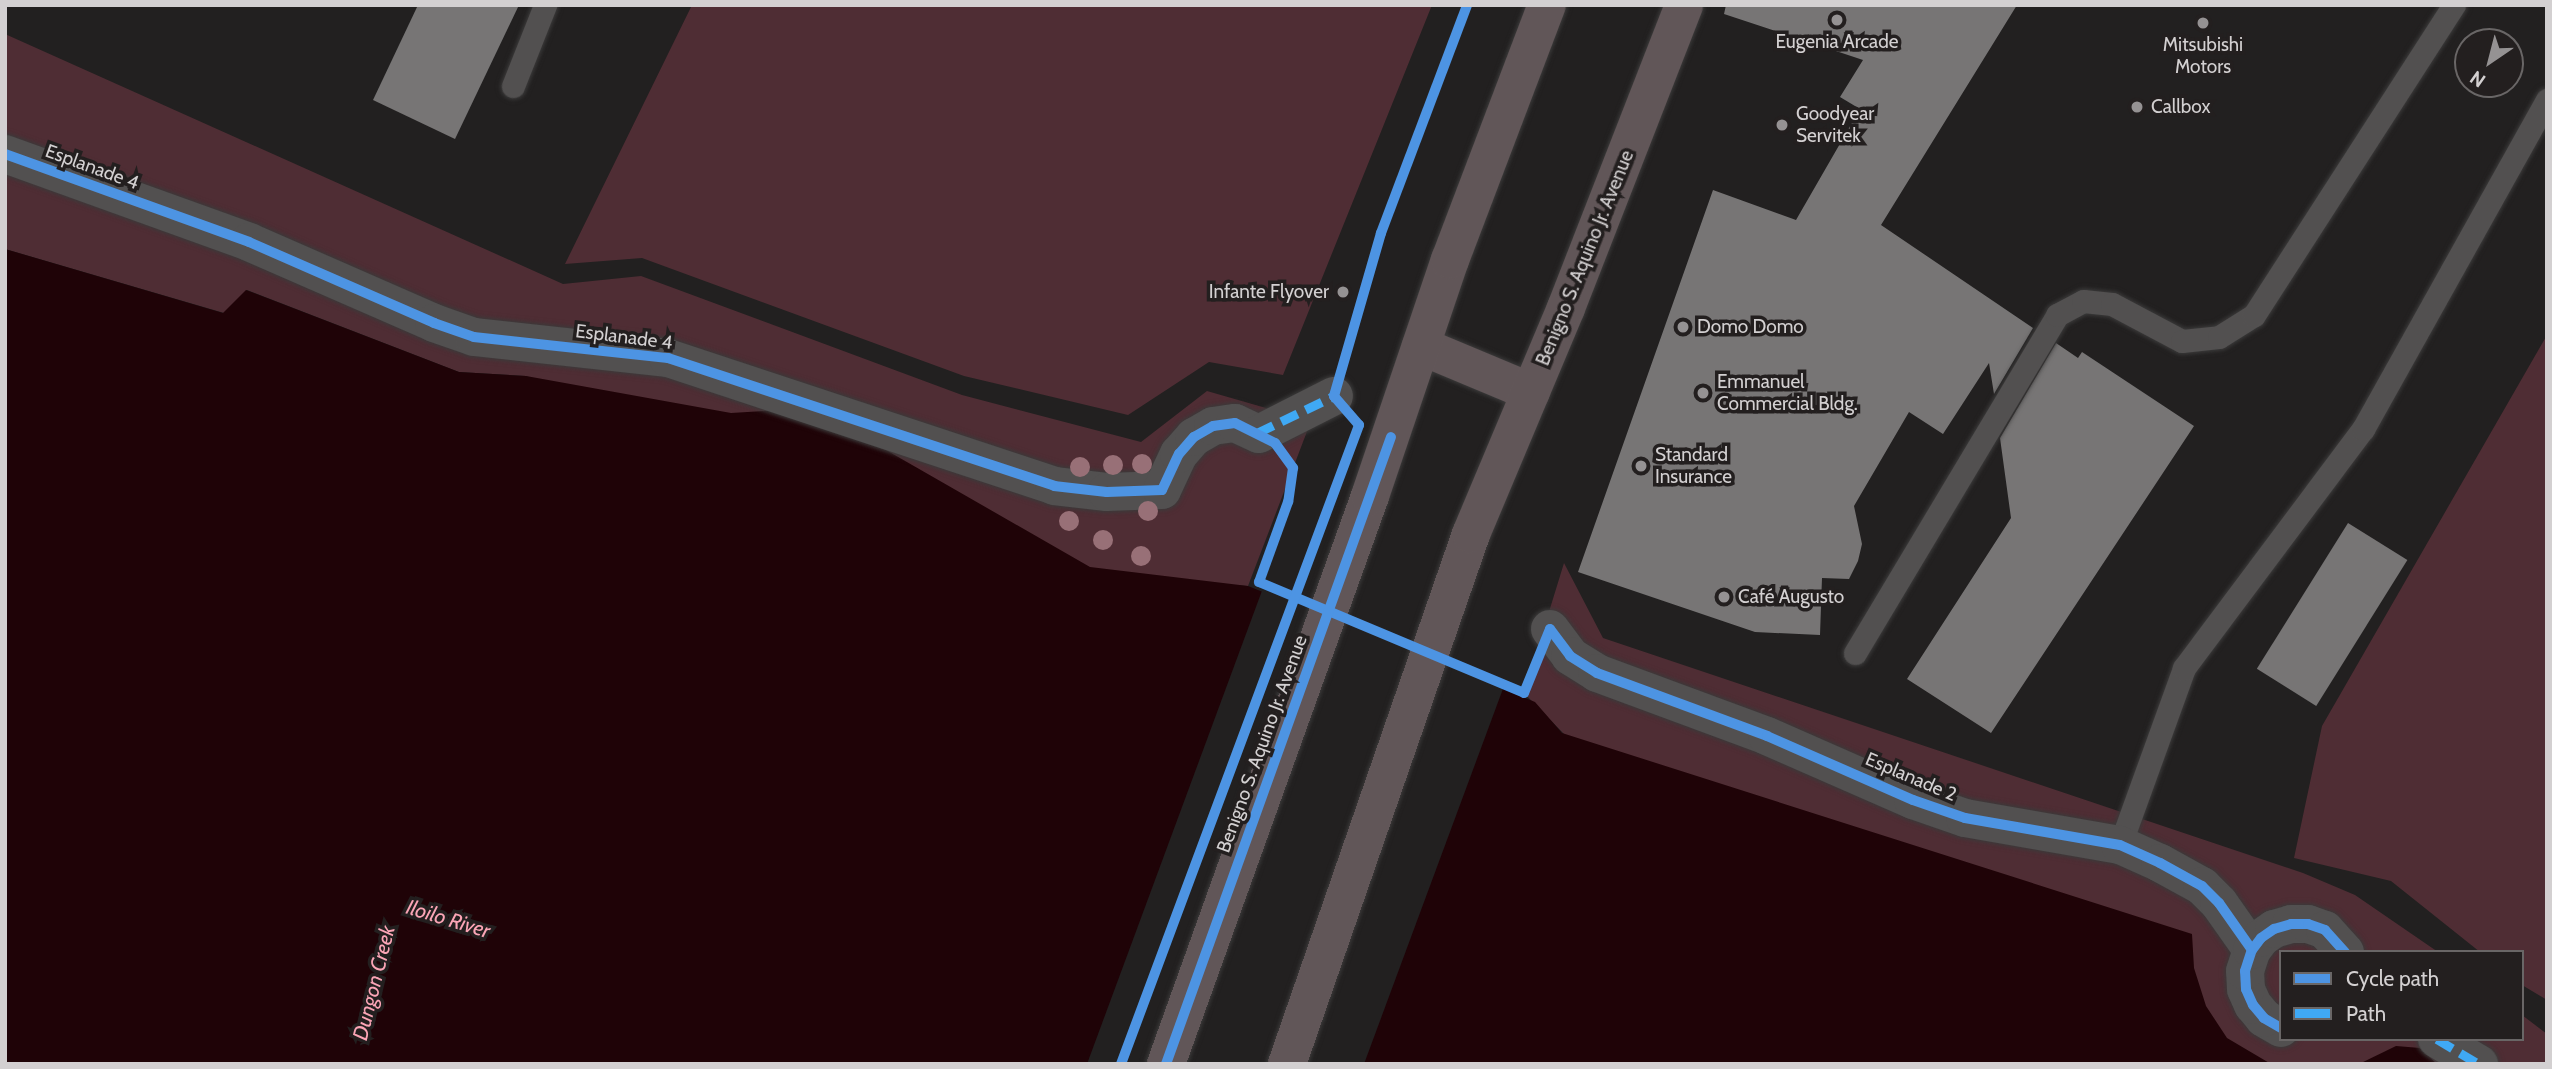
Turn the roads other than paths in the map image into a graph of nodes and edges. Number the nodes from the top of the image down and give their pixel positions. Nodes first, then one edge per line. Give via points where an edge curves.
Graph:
1 (545, 5) edge
2 (1547, 5) edge
3 (1684, 5) edge
4 (2454, 5) edge
5 (513, 86) dead end
6 (2547, 100) edge
7 (5, 154) edge
8 (1421, 346) junction
9 (1531, 392) junction
10 (1334, 396) dead end
11 (1550, 629) dead end
12 (1855, 653) dead end
13 (2120, 845) junction
14 (2252, 950) junction
15 (2343, 950) edge
16 (2279, 1027) edge
17 (2440, 1041) edge
18 (1166, 1064) edge
19 (1287, 1064) edge
20 (2479, 1064) edge

1 - 5 lane
2 - 8 highway, Benigno S. Aquino Jr. Avenue
3 - 9 highway, Benigno S. Aquino Jr. Avenue
4 - 12 lane via 2254,315 2219,337 2182,341 2112,304 2083,301 2057,315
6 - 13 lane via 2363,429 2184,668
7 - 10 street, Esplanade 4 via 249,243 474,337 668,358 1054,486 1107,492 1162,490 1179,454 1194,437 1213,426 1235,423 1259,434
8 - 9 highway
8 - 18 highway, Benigno S. Aquino Jr. Avenue
9 - 19 highway, Benigno S. Aquino Jr. Avenue via 1471,534
11 - 13 street, Esplanade 2 via 1570,656 1597,673 1767,736 1913,800 1965,818
13 - 14 street, Esplanade 2 via 2202,886
14 - 15 street via 2274,929 2308,924 2325,930
14 - 16 street via 2245,971 2246,989 2264,1018
17 - 20 street

